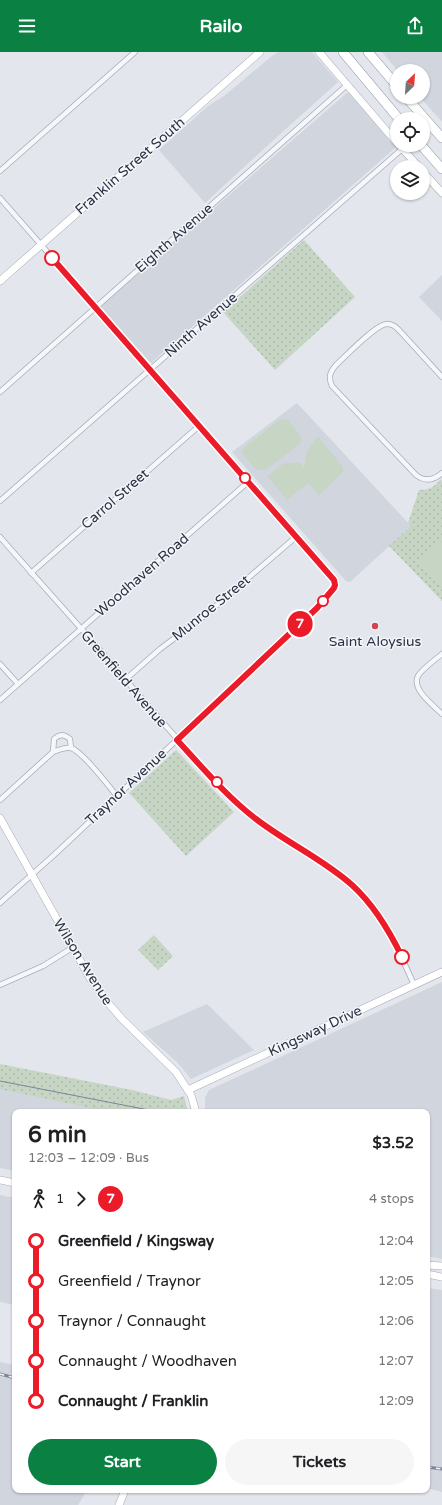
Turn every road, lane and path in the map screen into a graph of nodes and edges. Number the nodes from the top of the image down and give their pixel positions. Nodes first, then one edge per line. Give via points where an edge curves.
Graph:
1 (135, 52) edge
2 (260, 52) edge
3 (319, 52) edge
4 (344, 52) edge
5 (368, 52) edge
6 (390, 78) edge
7 (348, 85) junction
8 (412, 104) edge
9 (393, 112) edge
10 (390, 135) edge
11 (442, 138) edge
12 (395, 152) edge
13 (406, 152) edge
14 (427, 152) edge
15 (413, 160) edge
16 (442, 169) edge
17 (0, 171) edge
18 (430, 180) edge
19 (442, 193) edge
20 (0, 198) edge
21 (41, 245) junction
22 (0, 281) edge
23 (96, 307) junction
24 (151, 370) junction
25 (442, 377) edge
26 (0, 392) edge
27 (199, 426) junction
28 (442, 473) edge
29 (248, 482) junction
30 (0, 501) edge
31 (297, 536) junction
32 (0, 537) edge
33 (31, 573) junction
34 (81, 629) junction
35 (442, 654) edge
36 (0, 664) edge
37 (126, 679) junction
38 (18, 684) junction
39 (0, 700) edge
40 (442, 714) edge
41 (177, 740) junction
42 (70, 748) junction
43 (53, 752) junction
44 (116, 795) junction
45 (0, 800) edge
46 (0, 818) edge
47 (31, 875) junction
48 (0, 904) edge
49 (72, 948) junction
50 (442, 972) edge
51 (0, 985) edge
52 (414, 985) junction
53 (188, 1090) junction
54 (195, 1109) edge
55 (0, 1180) edge
56 (12, 1182) edge
57 (430, 1265) edge
58 (442, 1266) edge
59 (430, 1274) edge
60 (442, 1276) edge
61 (124, 1493) edge
62 (118, 1505) edge

1 - 17 street
2 - 21 street, Franklin Street South
3 - 7 street
4 - 9 highway
5 - 6 highway
7 - 10 street
7 - 23 street, Eighth Avenue
8 - 11 highway
12 - 24 street, Ninth Avenue
13 - 15 street
14 - 16 highway
18 - 19 street
20 - 21 street
21 - 22 street, Franklin Street South
21 - 23 street
23 - 24 street
23 - 26 street, Eighth Avenue
24 - 27 street
24 - 30 street, Ninth Avenue
25 - 28 street via 398,329 388,324 373,331 336,365 330,377 332,386 416,475 431,480
27 - 29 street
27 - 33 street, Carrol Street
29 - 31 street
29 - 34 street, Woodhaven Road
31 - 37 street, Munroe Street
31 - 41 street, Traynor Avenue via 332,576 335,585 333,591
32 - 33 street, Greenfield Avenue
33 - 34 street, Greenfield Avenue
34 - 37 street, Greenfield Avenue
34 - 38 street, Woodhaven Road
35 - 40 street via 419,674 417,683 422,694
36 - 38 street
37 - 41 street, Greenfield Avenue
38 - 39 street, Woodhaven Road
41 - 44 street, Traynor Avenue
41 - 52 street, Greenfield Avenue via 236,802 256,819 322,862 352,886 380,917
42 - 43 street
42 - 43 street via 70,739 60,735 54,739
42 - 44 street via 83,756
43 - 45 street
44 - 47 street, Traynor Avenue
46 - 47 street, Wilson Avenue
47 - 48 street, Traynor Avenue
47 - 49 street, Wilson Avenue
49 - 51 street via 43,966
49 - 53 street, Wilson Avenue via 109,1004 132,1030 168,1063
50 - 52 street, Kingsway Drive
52 - 53 street, Kingsway Drive
53 - 54 street, Wilson Avenue
55 - 56 street
57 - 58 street
59 - 60 street
61 - 62 street

